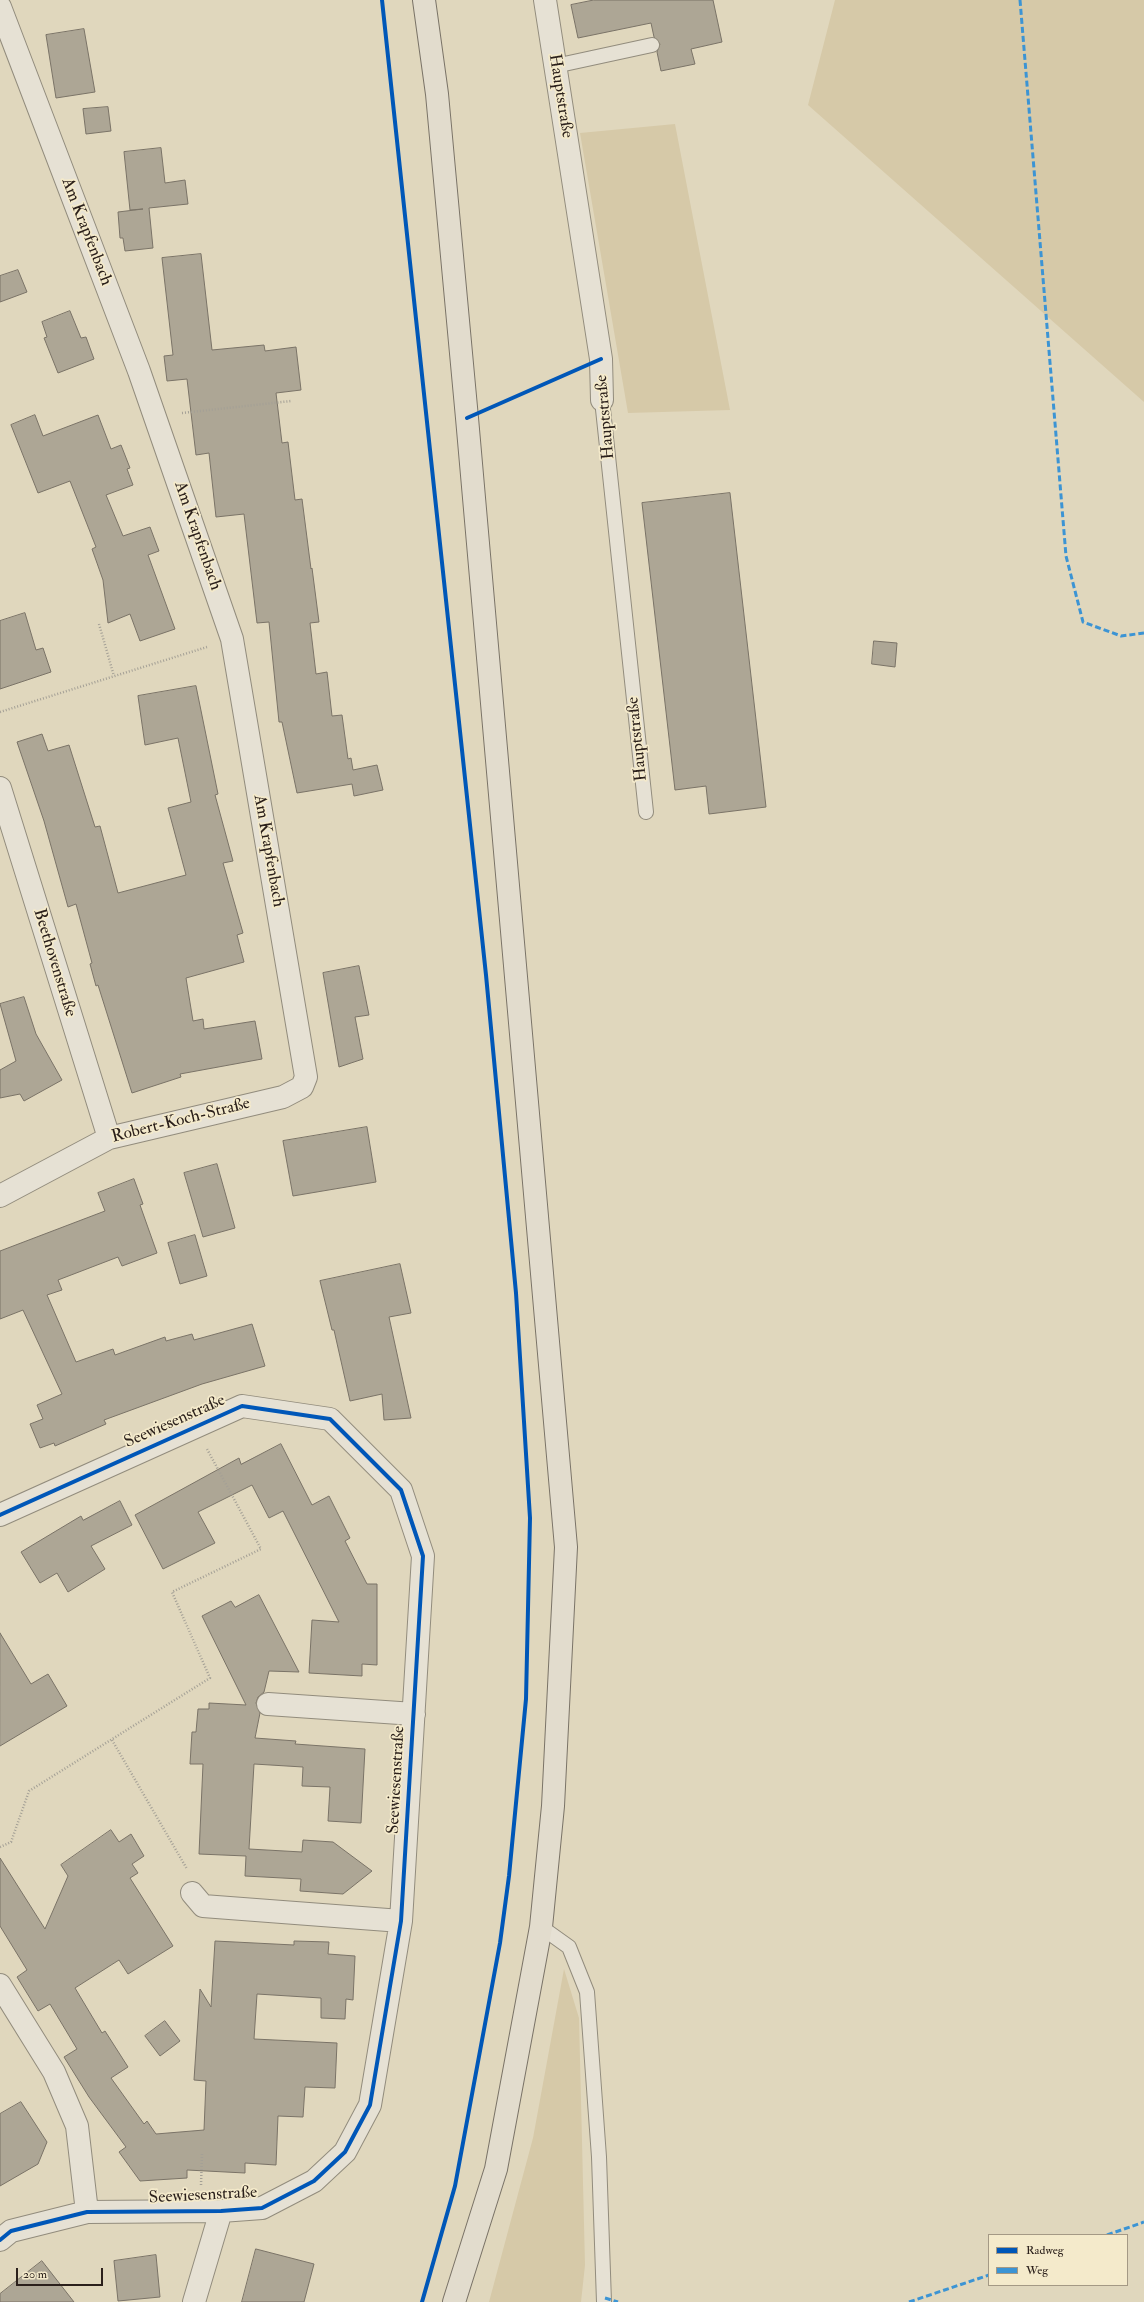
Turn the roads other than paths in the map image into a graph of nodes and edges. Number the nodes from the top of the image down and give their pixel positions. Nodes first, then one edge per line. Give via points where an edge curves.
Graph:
1 (424, 0) edge
2 (545, 0) edge
3 (0, 7) edge
4 (652, 45) dead end
5 (555, 66) junction
6 (602, 400) joint
7 (0, 788) edge
8 (646, 812) dead end
9 (302, 1088) joint
10 (109, 1138) junction
11 (0, 1196) edge
12 (0, 1515) edge
13 (268, 1704) dead end
14 (414, 1714) junction
15 (192, 1893) road end
16 (402, 1921) junction
17 (542, 1927) junction
18 (0, 1985) edge
19 (211, 2211) junction
20 (87, 2212) junction
21 (0, 2240) edge
22 (194, 2302) edge
23 (454, 2302) edge
24 (604, 2302) edge

1 - 17 main road via 437,94 566,1547 553,1806
2 - 5 street, Hauptstraße
3 - 9 street, Am Krapfenbach via 155,416 232,639 305,1065 306,1077
4 - 5 lane
5 - 6 street, Hauptstraße via 601,360
6 - 8 lane, Hauptstraße
7 - 10 street, Beethovenstraße
9 - 10 street, Robert-Koch-Straße via 283,1097
10 - 11 street, Robert-Koch-Straße
12 - 14 street, Seewiesenstraße via 242,1406 330,1419 401,1490 423,1556
13 - 14 street, Seewiesenstraße
14 - 16 street, Seewiesenstraße
15 - 16 street via 203,1906
16 - 19 street, Seewiesenstraße via 370,2105 345,2152 314,2182 262,2208
17 - 23 main road via 496,2169
17 - 24 lane via 569,1947 587,1992 599,2157
18 - 20 street via 54,2072 77,2126
19 - 20 street, Seewiesenstraße
19 - 22 street, Seewiesenstraße
20 - 21 street, Seewiesenstraße via 11,2231

